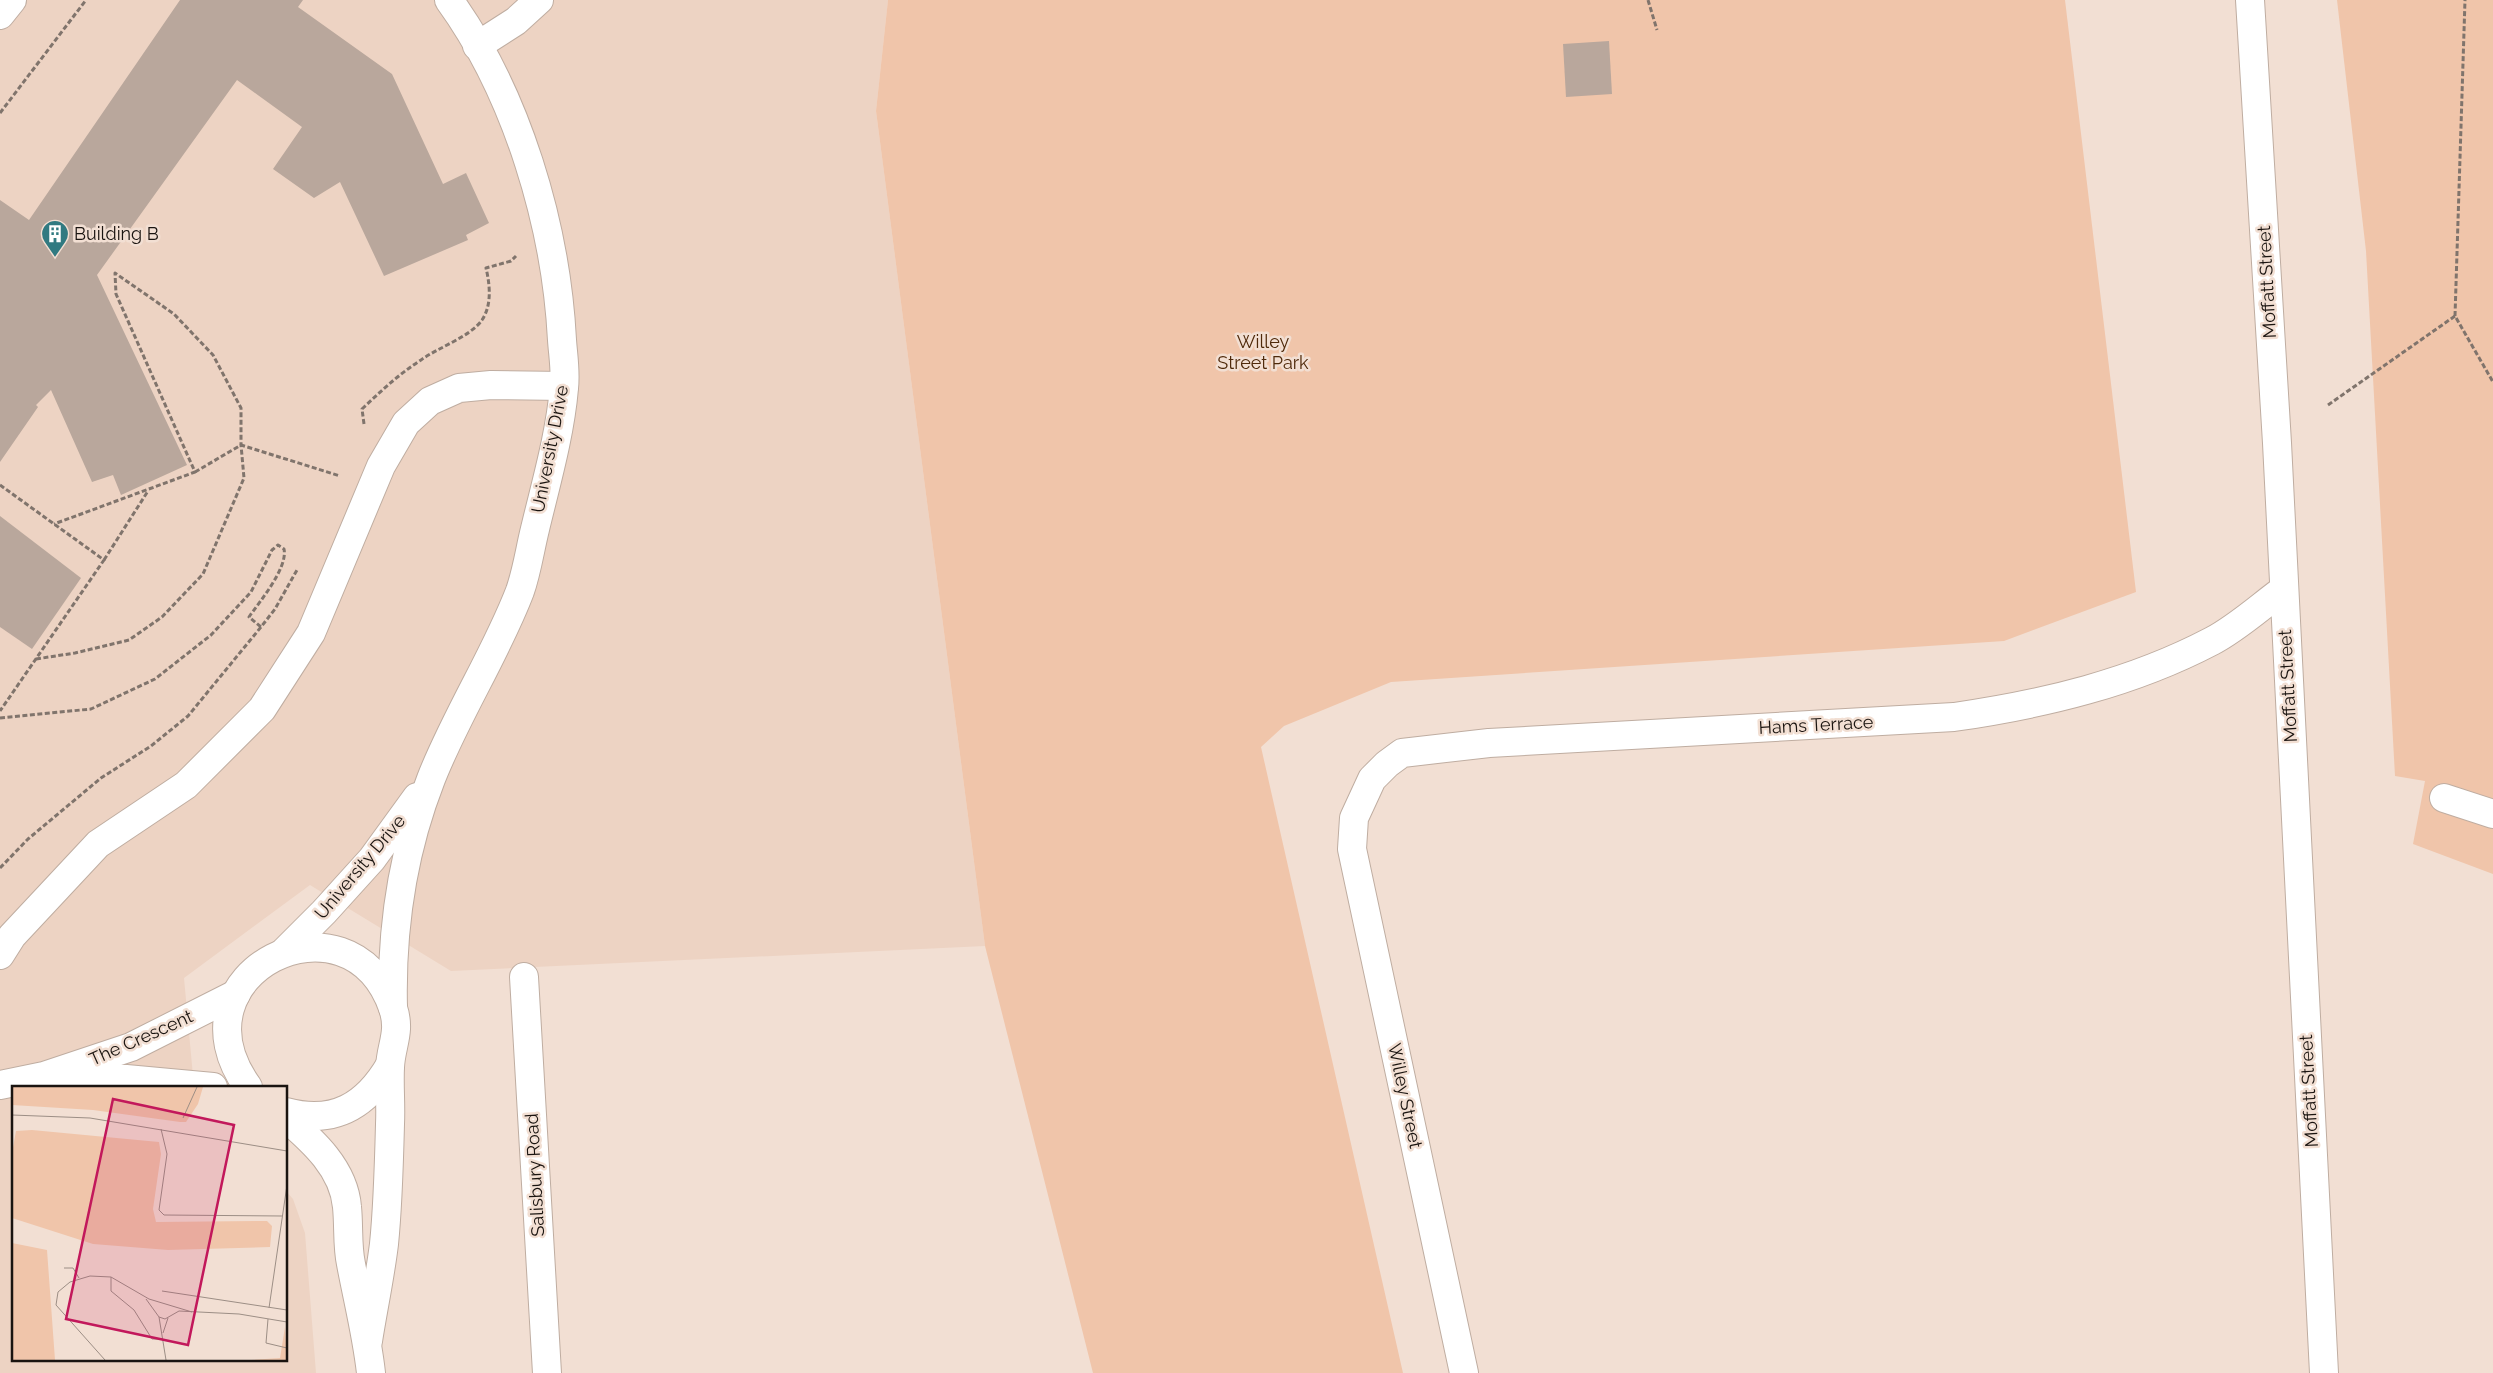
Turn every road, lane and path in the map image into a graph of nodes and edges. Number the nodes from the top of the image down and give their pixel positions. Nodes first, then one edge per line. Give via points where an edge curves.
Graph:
1 (12, 0) edge
2 (86, 0) edge
3 (449, 0) edge
4 (539, 0) edge
5 (1648, 0) edge
6 (2250, 0) edge
7 (2465, 0) edge
8 (0, 15) edge
9 (1657, 30) dead end
10 (477, 46) junction
11 (0, 113) edge
12 (520, 252) dead end
13 (2455, 316) junction
14 (2493, 382) edge
15 (564, 386) junction
16 (2328, 405) dead end
17 (365, 428) dead end
18 (241, 445) junction
19 (195, 472) junction
20 (345, 478) dead end
21 (0, 486) edge
22 (149, 489) junction
23 (54, 524) junction
24 (104, 560) junction
25 (298, 568) dead end
26 (2283, 590) junction
27 (261, 627) junction
28 (36, 659) junction
29 (0, 711) edge
30 (0, 718) edge
31 (431, 778) junction
32 (2444, 798) dead end
33 (2493, 814) edge
34 (1354, 818) joint
35 (0, 868) edge
36 (285, 951) junction
37 (0, 955) edge
38 (524, 977) dead end
39 (236, 994) junction
40 (393, 1008) junction
41 (390, 1066) junction
42 (44, 1076) junction
43 (4, 1077) edge
44 (202, 1086) edge
45 (247, 1086) edge
46 (288, 1113) edge
47 (288, 1120) edge
48 (368, 1341) junction
49 (371, 1373) edge
50 (547, 1373) edge
51 (1464, 1373) edge
52 (2324, 1373) edge

1 - 8 street
2 - 11 path
3 - 10 street, University Drive
4 - 10 street via 516,21
5 - 9 path
6 - 26 street, Moffatt Street
7 - 13 path
10 - 15 street, University Drive via 498,84 529,161 547,226 560,308
12 - 17 path via 511,261 486,268 489,303 482,321 391,382 362,409
13 - 14 path
13 - 16 path
15 - 31 street, University Drive via 541,506 520,590
15 - 37 street via 459,388 430,401 406,423 381,466 310,633 262,709 186,785 98,844 12,936
18 - 19 path
18 - 19 path via 241,408 214,355 174,314 115,273 116,294
18 - 20 path
18 - 28 path via 244,478 203,574 162,617 129,640
19 - 22 path
21 - 23 path
22 - 23 path
22 - 24 path
23 - 24 path
24 - 28 path
25 - 27 path
26 - 34 street, Hams Terrace via 2214,640 2132,678 2027,706 1954,717 1489,743 1402,753 1372,779
26 - 52 street, Moffatt Street
27 - 30 path via 248,618 278,575 286,556 284,549 278,546 272,550 251,592 211,635 155,679 91,709
27 - 35 path via 188,716 151,746 101,778 28,839
28 - 29 path
31 - 36 street, University Drive via 372,858
31 - 40 street, University Drive via 409,849 399,898 392,958
32 - 33 street
34 - 51 street, Willey Street via 1352,849
36 - 39 street via 265,961 248,976
36 - 40 street via 310,947 336,950 360,962 380,982
38 - 50 street, Salisbury Road
39 - 42 street, The Crescent via 131,1047
39 - 45 street via 228,1016 228,1046 236,1069
40 - 41 street via 397,1039
41 - 46 street via 378,1086 360,1103 318,1117
41 - 48 street via 384,1244
42 - 43 street, The Crescent
42 - 44 street, The Crescent
47 - 48 street via 312,1140 333,1167 341,1184 347,1204 350,1262
48 - 49 street

